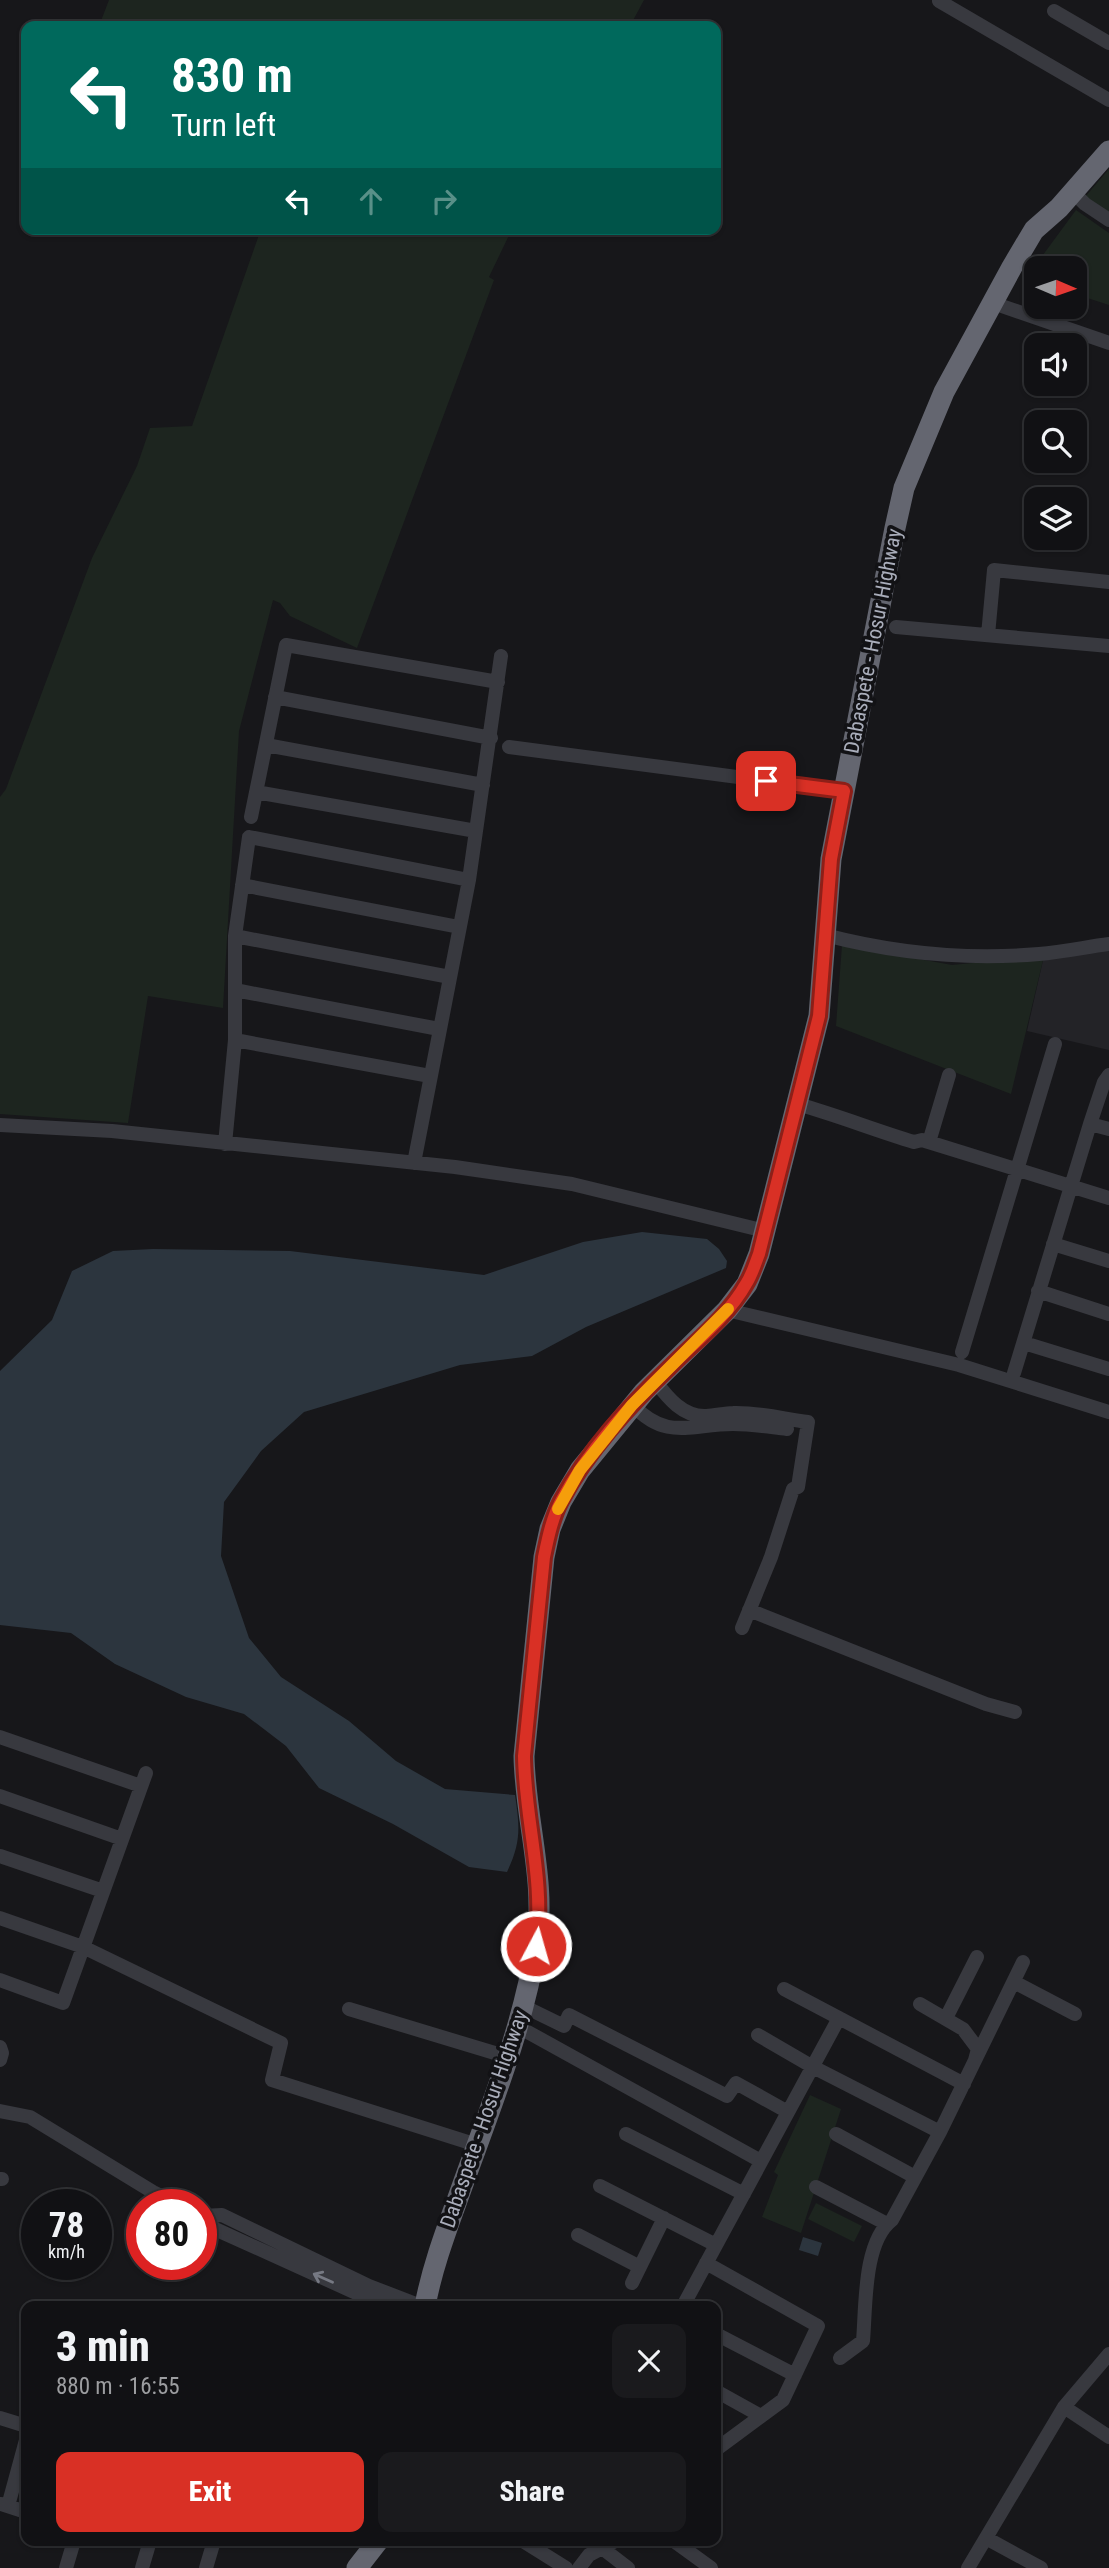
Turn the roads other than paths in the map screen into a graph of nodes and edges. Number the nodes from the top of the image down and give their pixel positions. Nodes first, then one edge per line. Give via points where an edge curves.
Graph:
1 (939, 1) edge
2 (1054, 11) dead end
3 (1109, 43) edge
4 (1109, 100) edge
5 (1109, 151) edge
6 (1073, 192) junction
7 (1109, 220) edge
8 (993, 303) junction
9 (1109, 343) edge
10 (1109, 582) edge
11 (896, 626) dead end
12 (988, 635) junction
13 (1109, 646) edge
14 (501, 656) dead end
15 (498, 682) junction
16 (275, 697) junction
17 (491, 738) junction
18 (266, 745) junction
19 (509, 747) dead end
20 (484, 785) junction
21 (844, 791) junction
22 (256, 792) junction
23 (251, 817) dead end
24 (476, 831) junction
25 (469, 880) junction
26 (242, 885) junction
27 (459, 927) junction
28 (825, 935) junction
29 (234, 936) junction
30 (1109, 944) edge
31 (450, 977) junction
32 (235, 990) junction
33 (439, 1029) junction
34 (235, 1041) junction
35 (1055, 1044) dead end
36 (949, 1075) dead end
37 (1109, 1075) edge
38 (430, 1076) junction
39 (797, 1104) junction
40 (1090, 1124) junction
41 (0, 1125) edge
42 (1109, 1129) edge
43 (925, 1141) junction
44 (225, 1144) junction
45 (414, 1163) junction
46 (1018, 1170) junction
47 (1072, 1186) junction
48 (1109, 1198) edge
49 (765, 1231) junction
50 (1053, 1244) junction
51 (1109, 1261) edge
52 (1038, 1292) junction
53 (727, 1310) junction
54 (1109, 1314) edge
55 (1024, 1343) junction
56 (962, 1352) dead end
57 (1109, 1369) edge
58 (1014, 1373) dead end
59 (656, 1381) junction
60 (632, 1405) junction
61 (1109, 1412) edge
62 (793, 1489) junction
63 (749, 1610) junction
64 (742, 1628) dead end
65 (1015, 1712) dead end
66 (0, 1737) edge
67 (0, 1796) edge
68 (122, 1839) junction
69 (0, 1856) edge
70 (103, 1891) junction
71 (0, 1918) edge
72 (83, 1947) junction
73 (977, 1957) dead end
74 (1023, 1962) dead end
75 (0, 1980) edge
76 (1014, 1982) junction
77 (784, 1989) dead end
78 (920, 2004) dead end
79 (349, 2010) dead end
80 (1075, 2014) dead end
81 (520, 2016) junction
82 (839, 2018) junction
83 (946, 2018) junction
84 (758, 2035) dead end
85 (0, 2047) edge
86 (508, 2057) junction
87 (0, 2060) edge
88 (974, 2064) junction
89 (813, 2067) junction
90 (964, 2084) junction
91 (0, 2111) edge
92 (788, 2112) junction
93 (940, 2132) junction
94 (626, 2134) dead end
95 (836, 2134) dead end
96 (477, 2145) junction
97 (761, 2161) junction
98 (915, 2176) junction
99 (600, 2186) dead end
100 (816, 2188) dead end
101 (148, 2189) edge
102 (744, 2194) junction
103 (217, 2215) edge
104 (664, 2218) junction
105 (887, 2224) junction
106 (217, 2230) edge
107 (579, 2235) dead end
108 (716, 2245) junction
109 (706, 2263) junction
110 (640, 2267) junction
111 (632, 2283) dead end
112 (374, 2301) edge
113 (410, 2301) edge
114 (425, 2301) edge
115 (686, 2301) edge
116 (721, 2337) edge
117 (1109, 2354) edge
118 (840, 2358) dead end
119 (795, 2375) junction
120 (721, 2394) edge
121 (1064, 2407) junction
122 (761, 2416) junction
123 (0, 2418) edge
124 (21, 2424) edge
125 (1109, 2437) edge
126 (721, 2446) edge
127 (21, 2455) edge
128 (4, 2505) edge
129 (21, 2510) edge
130 (986, 2538) junction
131 (73, 2546) edge
132 (149, 2546) edge
133 (213, 2546) edge
134 (375, 2546) edge
135 (531, 2546) edge
136 (606, 2546) edge
137 (681, 2546) edge
138 (602, 2548) junction
139 (66, 2568) edge
140 (142, 2568) edge
141 (206, 2568) edge
142 (357, 2568) edge
143 (566, 2568) edge
144 (579, 2568) edge
145 (628, 2568) edge
146 (711, 2568) edge
147 (968, 2568) edge
148 (1041, 2568) edge

1 - 4 street
2 - 3 street
5 - 6 highway, Dabaspete - Hosur Highway
6 - 7 street
6 - 8 highway, Dabaspete - Hosur Highway via 1034,230
8 - 9 street
8 - 21 highway, Dabaspete - Hosur Highway via 944,392 904,488
10 - 12 street via 993,570
11 - 12 street
12 - 13 street
14 - 15 street
15 - 16 street via 286,645
15 - 17 street
16 - 17 street
16 - 18 street
17 - 20 street
18 - 20 street
18 - 22 street
19 - 21 street
20 - 24 street
21 - 28 highway, Dabaspete - Hosur Highway via 831,859
22 - 23 street
22 - 24 street
24 - 25 street
25 - 26 street via 249,837
25 - 27 street
26 - 27 street
26 - 29 street
27 - 31 street
28 - 30 street via 935,954 1041,954
28 - 39 highway, Dabaspete - Hosur Highway via 819,1016
29 - 31 street
29 - 32 street
31 - 33 street
32 - 33 street
32 - 34 street
33 - 38 street
34 - 38 street
34 - 44 street
35 - 46 street
36 - 43 street
37 - 40 street
38 - 45 street
39 - 43 street via 889,1135
39 - 49 highway, Dabaspete - Hosur Highway
40 - 42 street
40 - 47 street
41 - 44 street
43 - 46 street
44 - 45 street
45 - 49 street via 572,1184
46 - 47 street
46 - 56 street
47 - 48 street
47 - 50 street
49 - 53 highway, Dabaspete - Hosur Highway via 747,1284
50 - 51 street
50 - 52 street
52 - 54 street
52 - 55 street
53 - 59 highway, Dabaspete - Hosur Highway
53 - 61 street via 959,1365
55 - 57 street
55 - 58 street
59 - 60 highway, Dabaspete - Hosur Highway
59 - 62 street via 667,1398 694,1414 734,1413 808,1422 798,1487
60 - 62 street via 662,1427 734,1424 799,1430 788,1486
60 - 81 highway, Dabaspete - Hosur Highway via 580,1470 561,1502 544,1557 524,1756 540,1914
62 - 63 street
63 - 64 street
63 - 65 street
66 - 68 street via 144,1780
67 - 68 street
68 - 70 street
69 - 70 street
70 - 72 street
71 - 72 street
72 - 75 street via 63,2003
72 - 96 street via 281,2043 272,2080
73 - 83 street
74 - 76 street
76 - 80 street
76 - 88 street
77 - 82 street
78 - 83 street
79 - 86 street
81 - 86 highway, Dabaspete - Hosur Highway
81 - 92 street via 564,2026 569,2015 727,2096 736,2083
81 - 97 street
82 - 89 street
82 - 90 street
83 - 88 street via 963,2029 978,2049
84 - 89 street
85 - 87 street
86 - 96 highway, Dabaspete - Hosur Highway
88 - 90 street
89 - 92 street
89 - 93 street
90 - 93 street
91 - 101 street via 30,2117
92 - 97 street
93 - 98 street
94 - 102 street
95 - 98 street
96 - 114 highway, Dabaspete - Hosur Highway
97 - 102 street
98 - 105 street
99 - 104 street
100 - 105 street
102 - 108 street
103 - 113 street
104 - 108 street
104 - 110 street
105 - 118 street via 872,2250 863,2342
112 -> 106 street
107 - 110 street
108 - 109 street
109 - 115 street
109 - 119 street via 818,2326
110 - 111 street
116 - 119 street
117 - 121 street
119 - 122 street via 783,2400
120 - 122 street
121 - 125 street
121 - 130 street
122 - 126 street
123 - 124 street
127 - 128 street
128 - 129 street
130 - 147 street
130 - 148 street
131 - 139 street
132 - 140 street
133 - 141 street
134 - 142 highway
135 - 143 street
136 - 138 street
137 - 146 street
138 - 144 street
138 - 145 street

